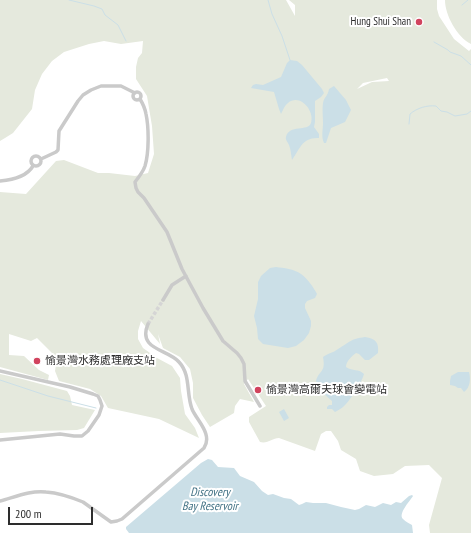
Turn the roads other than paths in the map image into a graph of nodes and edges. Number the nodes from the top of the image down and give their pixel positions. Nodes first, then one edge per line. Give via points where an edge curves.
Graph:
1 (41, 160) junction
2 (33, 166) junction
3 (0, 181) edge
4 (186, 276) junction
5 (163, 300) tunnel mouth
6 (148, 324) tunnel mouth
7 (0, 371) edge
8 (260, 406) dead end
9 (0, 440) edge
10 (0, 501) edge

1 - 2 street via 40,164
1 - 2 street via 38,156 33,157
1 - 4 street via 58,150 60,131 83,95 101,86 121,86 135,93 134,98 140,99 146,114 148,152 142,172 135,182 136,188 167,232
2 - 3 street via 24,174
4 - 5 street via 172,285
4 - 8 street via 223,341 241,358 246,381
6 - 10 street via 146,335 149,344 179,361 186,373 191,406 207,436 204,448 117,521 111,522 83,502 69,496 46,492 30,493
7 - 9 street via 93,394 98,396 102,406 99,415 82,436 60,434

